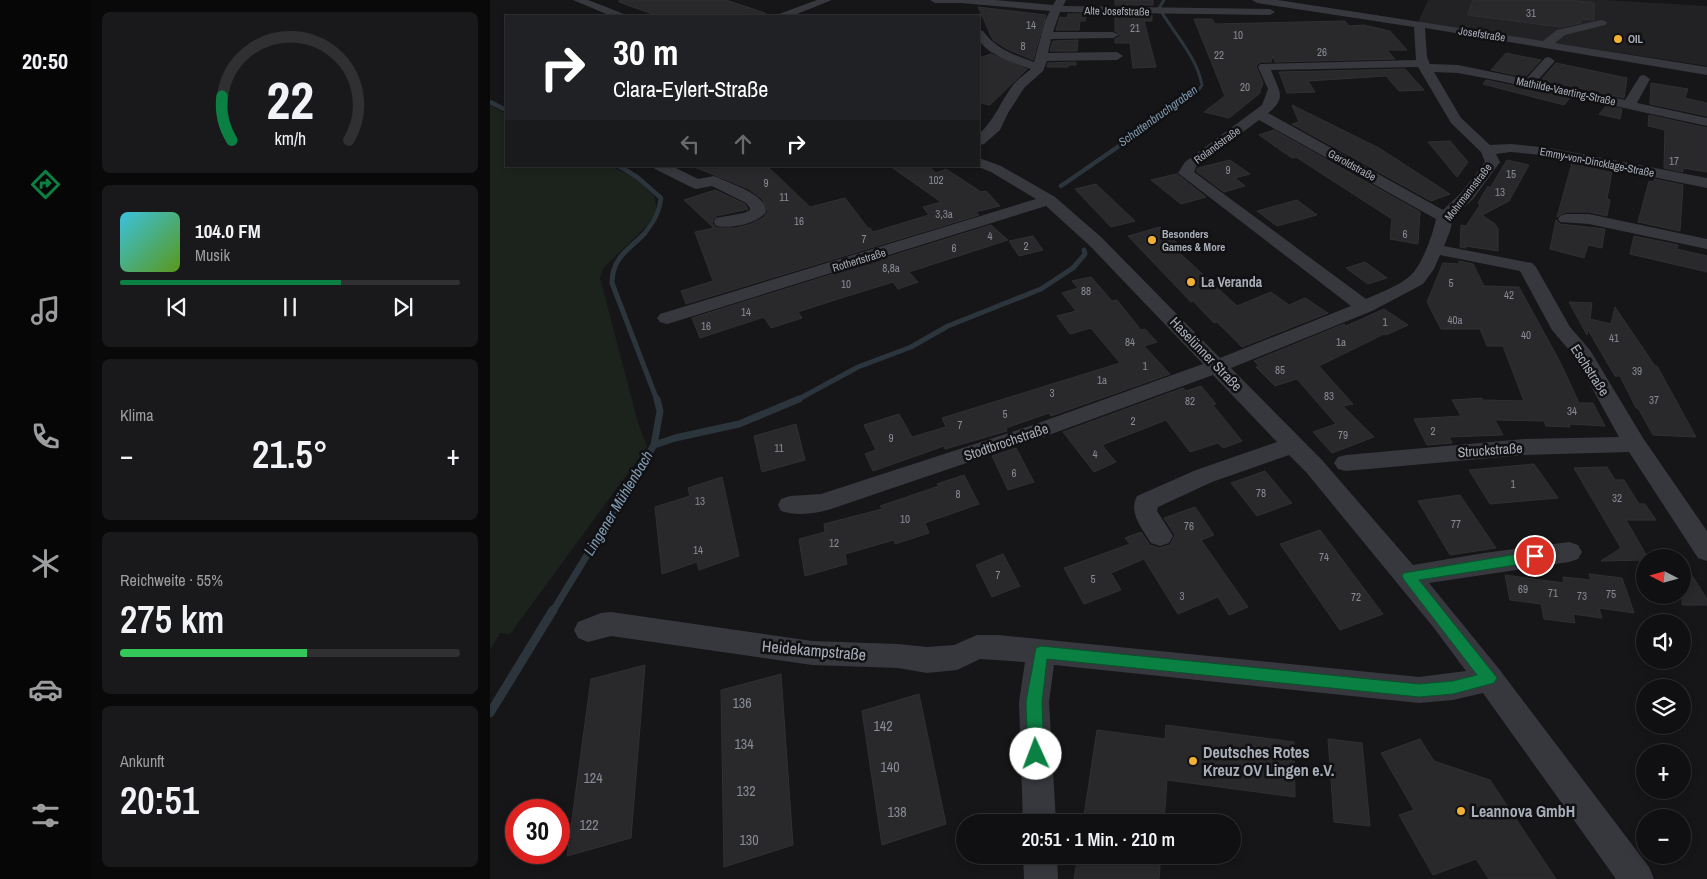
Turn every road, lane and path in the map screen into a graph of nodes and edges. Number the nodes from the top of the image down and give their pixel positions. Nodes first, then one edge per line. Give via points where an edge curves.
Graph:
1 (578, 0) edge
2 (826, 0) edge
3 (935, 0) edge
4 (961, 0) edge
5 (1257, 0) edge
6 (1306, 3) edge
7 (1058, 5) edge
8 (967, 12) dead end
9 (1270, 12) dead end
10 (617, 15) edge
11 (785, 15) edge
12 (1418, 24) junction
13 (1601, 24) dead end
14 (1543, 30) dead end
15 (1561, 32) junction
16 (980, 35) edge
17 (1113, 35) dead end
18 (1047, 36) junction
19 (1545, 45) junction
20 (1117, 56) dead end
21 (1549, 61) dead end
22 (1041, 63) junction
23 (1424, 66) junction
24 (1707, 71) edge
25 (1644, 79) dead end
26 (1529, 83) junction
27 (1629, 105) junction
28 (1259, 114) junction
29 (1707, 122) edge
30 (980, 140) edge
31 (1487, 150) junction
32 (980, 163) edge
33 (662, 167) edge
34 (1707, 183) edge
35 (1049, 200) junction
36 (1446, 217) junction
37 (1566, 219) dead end
38 (722, 222) dead end
39 (1707, 244) edge
40 (1434, 249) junction
41 (1365, 307) junction
42 (667, 318) dead end
43 (1218, 366) junction
44 (1635, 444) junction
45 (1293, 445) junction
46 (1346, 463) dead end
47 (790, 505) dead end
48 (1160, 536) dead end
49 (1707, 551) edge
50 (1570, 552) dead end
51 (1408, 576) junction
52 (588, 630) dead end
53 (1041, 652) junction
54 (1489, 678) junction
55 (1038, 814) edge
56 (1040, 864) edge
57 (1041, 879) edge
58 (1637, 879) edge

1 - 10 street
2 - 11 street
3 - 4 street, Alte Josefstraße
4 - 7 street, Alte Josefstraße
4 - 8 street
5 - 6 street, Josefstraße
6 - 12 street, Josefstraße
7 - 9 street, Alte Josefstraße via 1154,12
7 - 18 street
12 - 19 street, Josefstraße
12 - 23 street, Mohrmannstraße
13 - 15 street
14 - 15 street
15 - 19 street
16 - 22 street via 984,43 997,52
17 - 18 street
18 - 22 street
19 - 24 street, Josefstraße
20 - 22 street
21 - 26 street
22 - 30 street via 1018,86 995,126
23 - 26 street, Mathilde-Vaerting-Straße
23 - 28 street, Rolandstraße via 1264,67 1275,94 1268,107
23 - 31 street, Mohrmannstraße via 1456,120
25 - 27 street
26 - 27 street, Mathilde-Vaerting-Straße
27 - 29 street, Mathilde-Vaerting-Straße
28 - 36 street, Geroldstraße
28 - 41 street, Rolandstraße via 1190,165 1186,173
31 - 34 street, Emmy-von-Dincklage-Straße via 1511,148 1550,152
31 - 36 street, Mohrmannstraße via 1493,162
32 - 35 street, Haselünner Straße
33 - 38 street via 696,184 714,181 752,200 758,207 758,212 749,217
35 - 42 street, Rothertstraße
35 - 43 street, Haselünner Straße via 1109,255
36 - 40 street, Mohrmannstraße
37 - 39 street via 1589,219
40 - 41 street, Mohrmannstraße via 1417,280
40 - 44 street, Eschstraße via 1526,267 1562,330 1583,354
41 - 43 street, Mohrmannstraße
43 - 45 street, Haselünner Straße
43 - 47 street, Stodtbrochstraße via 1038,431 822,503
44 - 46 street, Struckstraße via 1524,447
44 - 49 street, Eschstraße
45 - 48 street via 1204,476 1146,502 1145,512
45 - 51 street, Haselünner Straße
50 - 51 street
51 - 54 street, Haselünner Straße
52 - 53 street, Heidekampstraße via 611,624 812,653 927,660 957,656 977,647
53 - 54 street, Heidekampstraße via 1419,690 1453,687
53 - 55 street via 1034,702
54 - 58 street, Haselünner Straße
56 - 57 street

